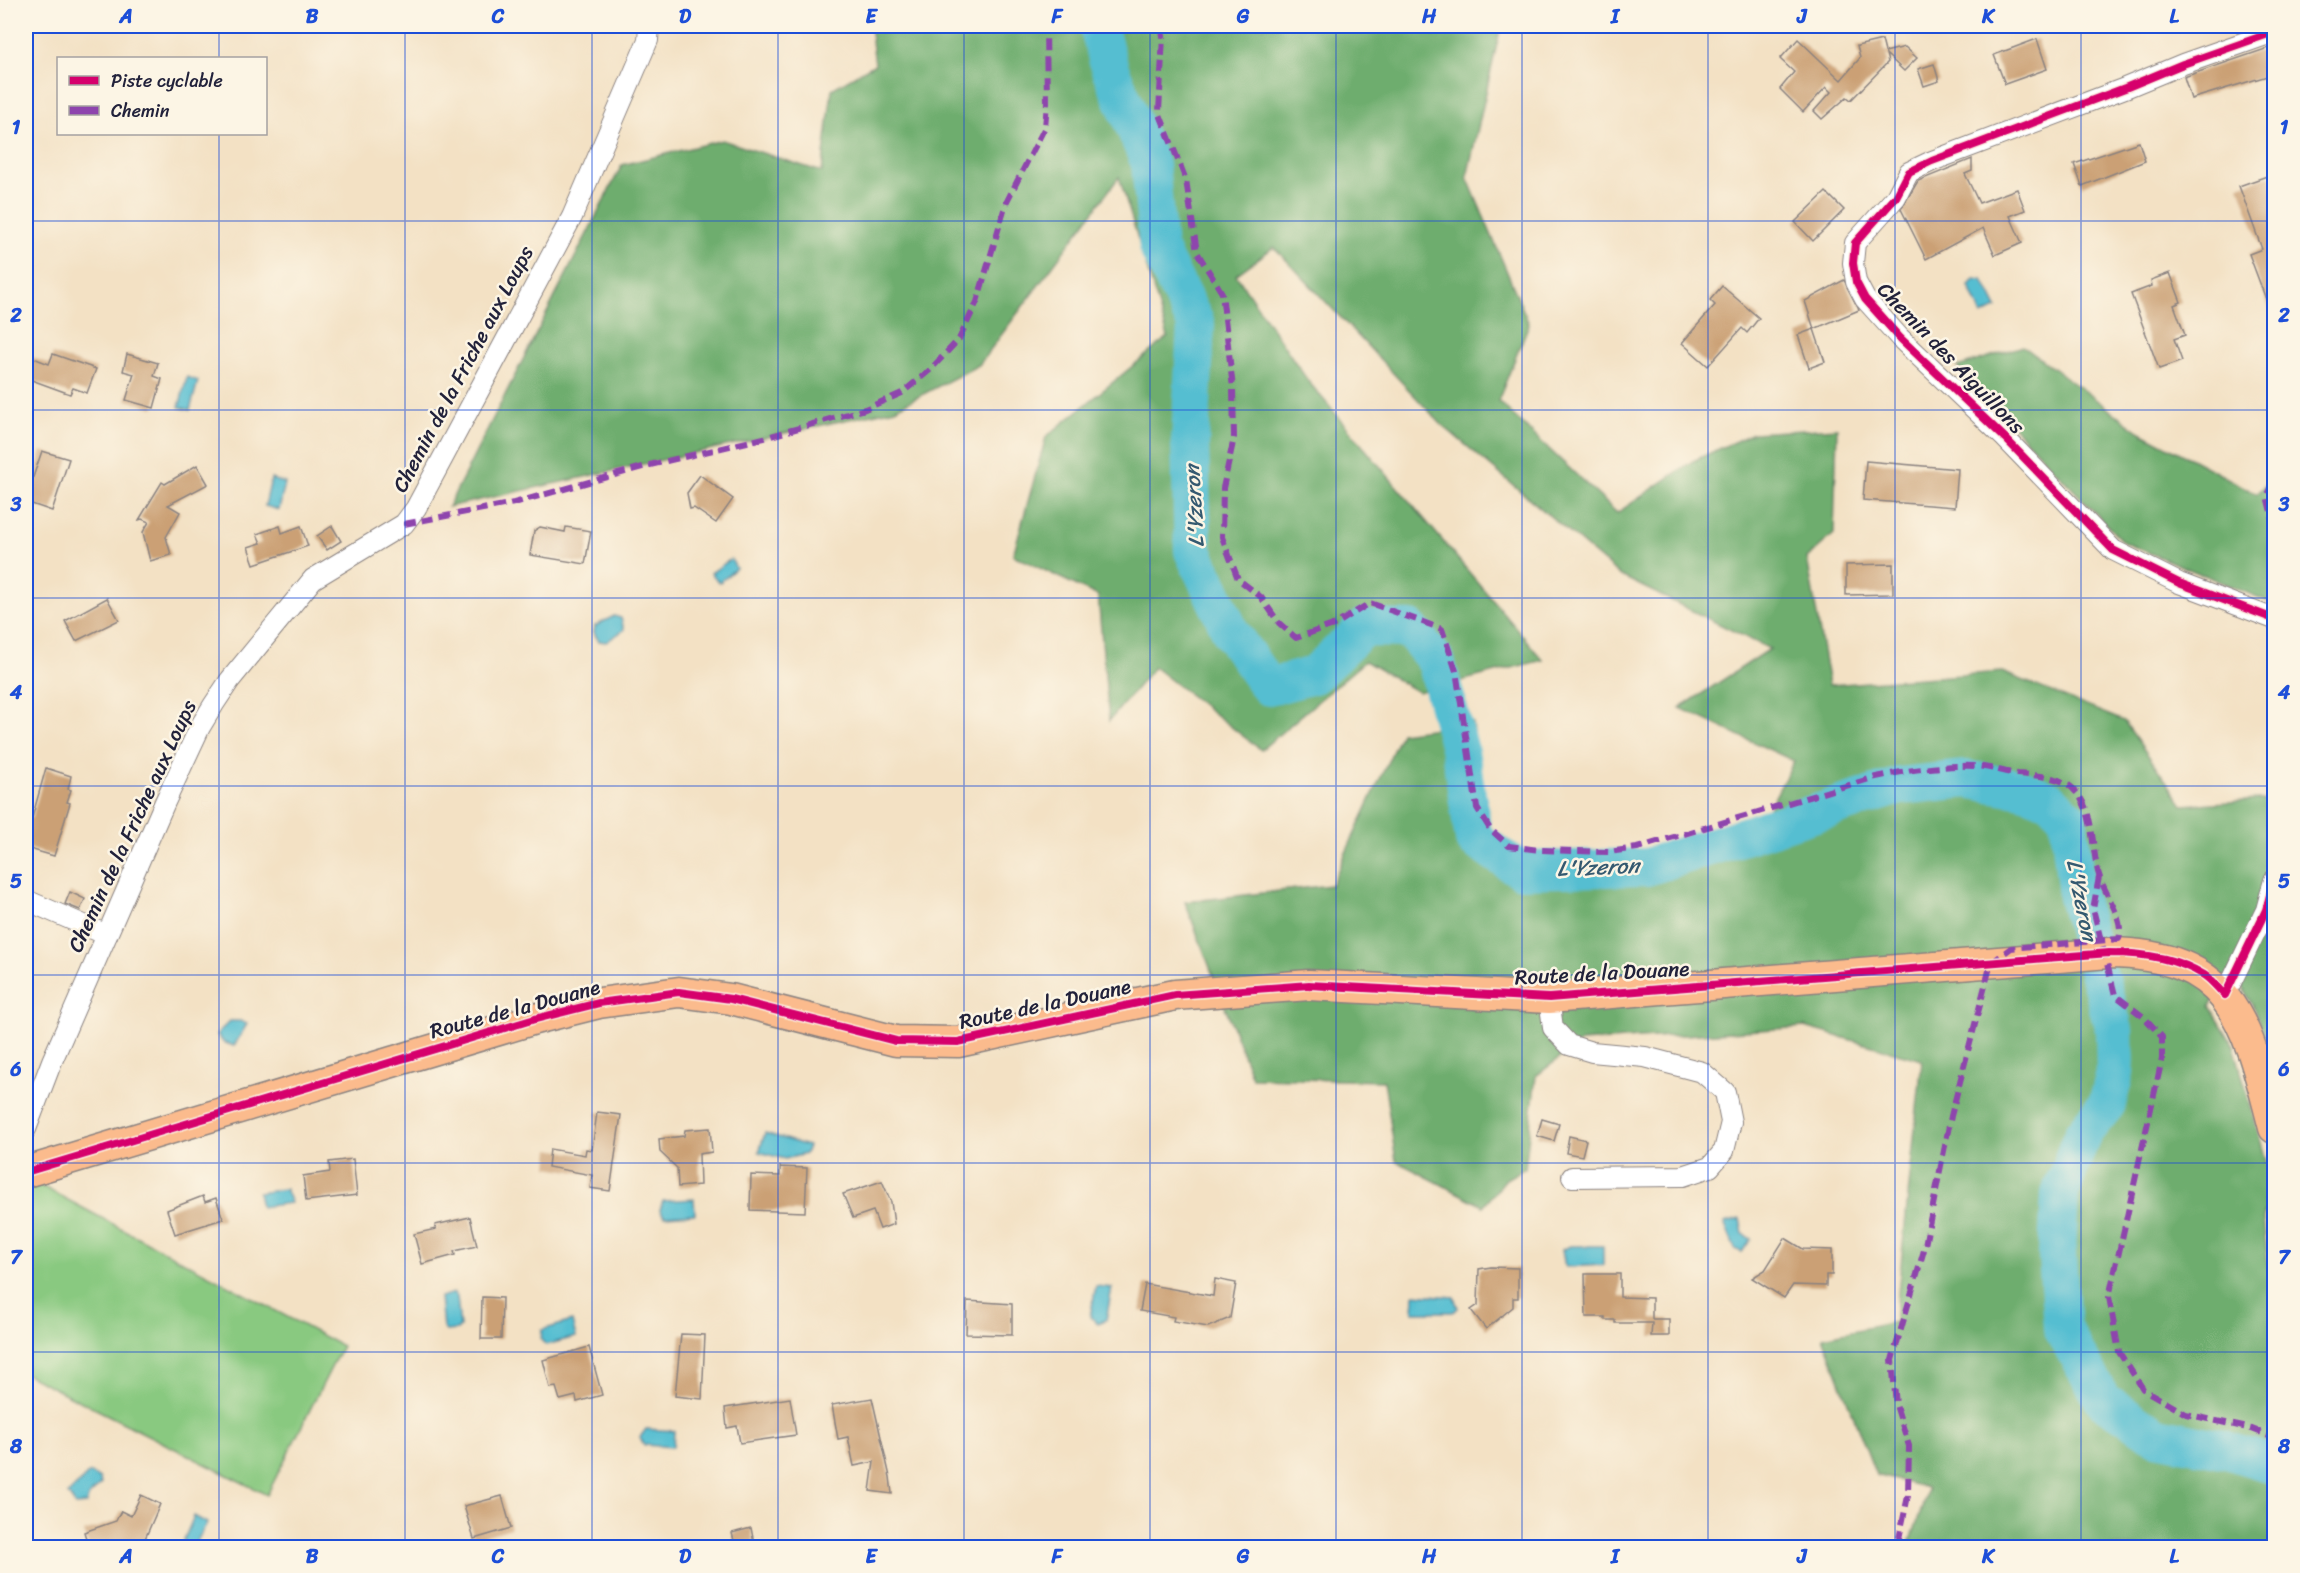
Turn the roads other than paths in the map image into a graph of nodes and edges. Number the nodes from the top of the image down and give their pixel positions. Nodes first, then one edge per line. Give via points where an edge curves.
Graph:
1 (649, 26) edge
2 (2274, 32) edge
3 (2274, 619) edge
4 (2274, 880) edge
5 (26, 900) edge
6 (107, 935) junction
7 (2225, 995) junction
8 (1549, 998) junction
9 (2274, 1128) edge
10 (26, 1129) edge
11 (26, 1172) edge
12 (1572, 1177) dead end

1 - 6 street, Chemin de la Friche aux Loups via 648,40 572,217 426,492 404,524 314,579 230,680 195,738
2 - 3 street, Chemin des Aiguillons via 1909,172 1896,197 1855,243 1853,263 1856,282 1865,299 1900,338 2005,438 2113,550 2179,583
4 - 7 street via 2266,910
5 - 6 street
6 - 10 street, Chemin de la Friche aux Loups
7 - 8 main road, Route de la Douane via 2204,975 2153,957 2109,953
7 - 9 main road, Route de la Douane via 2244,1026
8 - 11 main road, Route de la Douane via 1309,985 1175,994 958,1042 896,1041 731,999 679,992 599,1003 535,1019
8 - 12 street, Route de la Douane via 1553,1028 1569,1045 1592,1052 1645,1057 1702,1072 1725,1092 1731,1122 1724,1151 1710,1167 1683,1176

